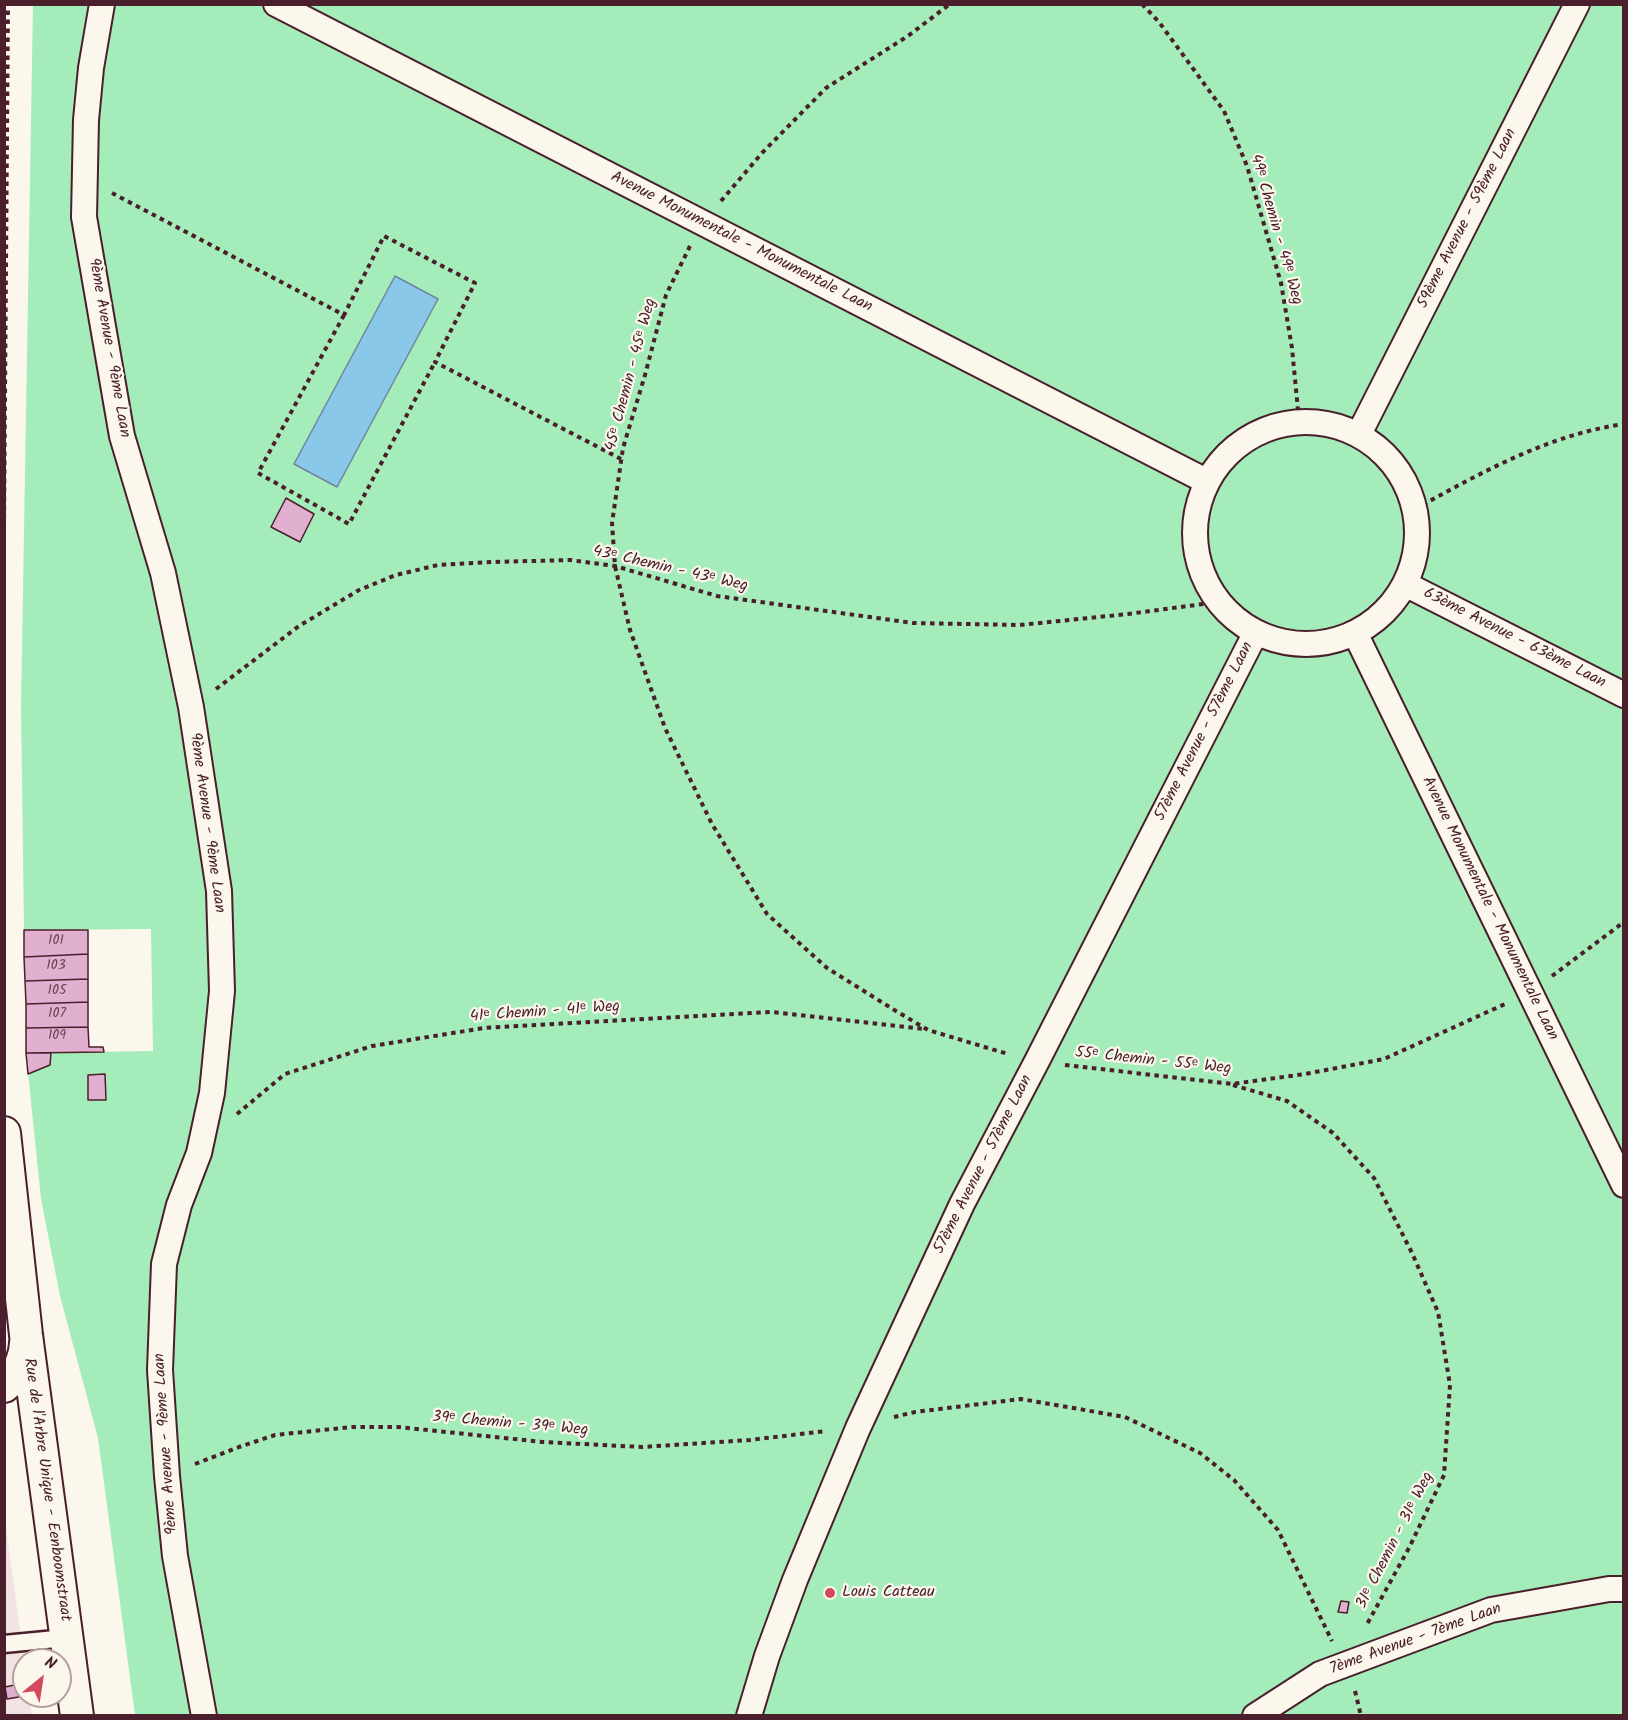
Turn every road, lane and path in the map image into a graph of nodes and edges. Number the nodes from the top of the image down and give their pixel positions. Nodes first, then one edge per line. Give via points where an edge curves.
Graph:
1 (8, 4) edge
2 (102, 4) edge
3 (276, 4) edge
4 (950, 4) edge
5 (1142, 4) edge
6 (1577, 4) edge
7 (85, 179) junction
8 (702, 224) junction
9 (344, 315) junction
10 (435, 362) junction
11 (1299, 420) junction
12 (1623, 424) edge
13 (1359, 434) junction
14 (621, 459) junction
15 (1206, 481) junction
16 (1415, 509) junction
17 (4, 528) edge
18 (615, 566) junction
19 (1406, 584) junction
20 (1218, 602) junction
21 (1256, 632) junction
22 (1355, 633) junction
23 (1623, 695) edge
24 (191, 707) junction
25 (1623, 922) edge
26 (1530, 993) junction
27 (928, 1030) junction
28 (1037, 1061) junction
29 (1232, 1084) junction
30 (234, 1117) dead end
31 (4, 1133) edge
32 (1623, 1185) edge
33 (4, 1297) edge
34 (26, 1335) junction
35 (4, 1386) edge
36 (858, 1428) junction
37 (167, 1476) junction
38 (1623, 1588) edge
39 (66, 1638) junction
40 (4, 1644) edge
41 (1344, 1666) junction
42 (77, 1716) edge
43 (204, 1716) edge
44 (749, 1716) edge
45 (1255, 1716) edge

1 - 17 path
2 - 7 street, 9ème Avenue - 9ème Laan via 90,68
3 - 8 street, Avenue Monumentale - Monumentale Laan
4 - 8 path, 45ᵉ Chemin - 45ᵉ Weg via 826,88 762,153
5 - 11 path, 49ᵉ Chemin - 49ᵉ Weg via 1224,111 1247,166 1281,283
6 - 13 street, 59ème Avenue - 59ème Laan
7 - 9 path
7 - 24 street, 9ème Avenue - 9ème Laan via 84,217 122,436 163,573
8 - 14 path, 45ᵉ Chemin - 45ᵉ Weg via 666,295
8 - 15 street, Avenue Monumentale - Monumentale Laan
9 - 10 path via 384,236 394,241 475,283
9 - 10 path via 258,473 349,524
10 - 14 path
11 - 13 street via 1330,423
11 - 15 street via 1261,429 1229,450
12 - 16 path via 1535,447
13 - 16 street via 1385,453 1404,479
14 - 18 path, 45ᵉ Chemin - 45ᵉ Weg via 612,523
15 - 20 street via 1194,517 1196,555 1209,590
16 - 19 street via 1417,548
18 - 20 path, 43ᵉ Chemin - 43ᵉ Weg via 717,596 913,623 1020,625
18 - 24 path, 43ᵉ Chemin - 43ᵉ Weg via 570,560 493,562 438,566 396,575 359,590 298,626
18 - 27 path, 45ᵉ Chemin - 45ᵉ Weg via 630,630 666,728 712,824 766,914 827,968
19 - 22 street via 1392,604
19 - 23 street, 63ème Avenue - 63ème Laan
20 - 21 street via 1240,624
21 - 22 street via 1297,644 1327,643
21 - 28 street, 57ème Avenue - 57ème Laan
22 - 26 street, Avenue Monumentale - Monumentale Laan
24 - 37 street, 9ème Avenue - 9ème Laan via 219,891 222,991 210,1103 199,1153 179,1205 164,1264 160,1370
25 - 26 path, 55ᵉ Chemin - 55ᵉ Weg
26 - 29 path, 55ᵉ Chemin - 55ᵉ Weg via 1384,1059
26 - 32 street, Avenue Monumentale - Monumentale Laan
27 - 28 path, 45ᵉ Chemin - 45ᵉ Weg
27 - 30 path, 41ᵉ Chemin - 41ᵉ Weg via 771,1012 484,1028 372,1046 285,1074
28 - 29 path, 55ᵉ Chemin - 55ᵉ Weg
28 - 36 street, 57ème Avenue - 57ème Laan via 962,1204
29 - 41 path, 31ᵉ Chemin - 31ᵉ Weg via 1287,1101 1333,1133 1374,1178 1438,1312 1449,1385 1444,1475
31 - 34 street, Rue de l'Arbre Unique - Eenboomstraat
33 - 34 street, Rue de l'Arbre Unique - Eenboomstraat via 22,1319
34 - 35 street, Rue de l'Arbre Unique - Eenboomstraat via 21,1367
34 - 39 street, Rue de l'Arbre Unique - Eenboomstraat
36 - 37 path, 39ᵉ Chemin - 39ᵉ Weg via 642,1447 543,1442 398,1427 352,1427 275,1435
36 - 41 path, 39ᵉ Chemin - 39ᵉ Weg via 915,1412 1021,1399 1125,1417 1200,1453 1234,1480 1278,1530
36 - 44 street, 57ème Avenue - 57ème Laan via 795,1580
37 - 43 street, 9ème Avenue - 9ème Laan via 175,1556
38 - 41 street, 7ème Avenue - 7ème Laan via 1491,1610
39 - 40 lane
39 - 42 street, Rue de l'Arbre Unique - Eenboomstraat
41 - 45 street, 7ème Avenue - 7ème Laan via 1320,1674

